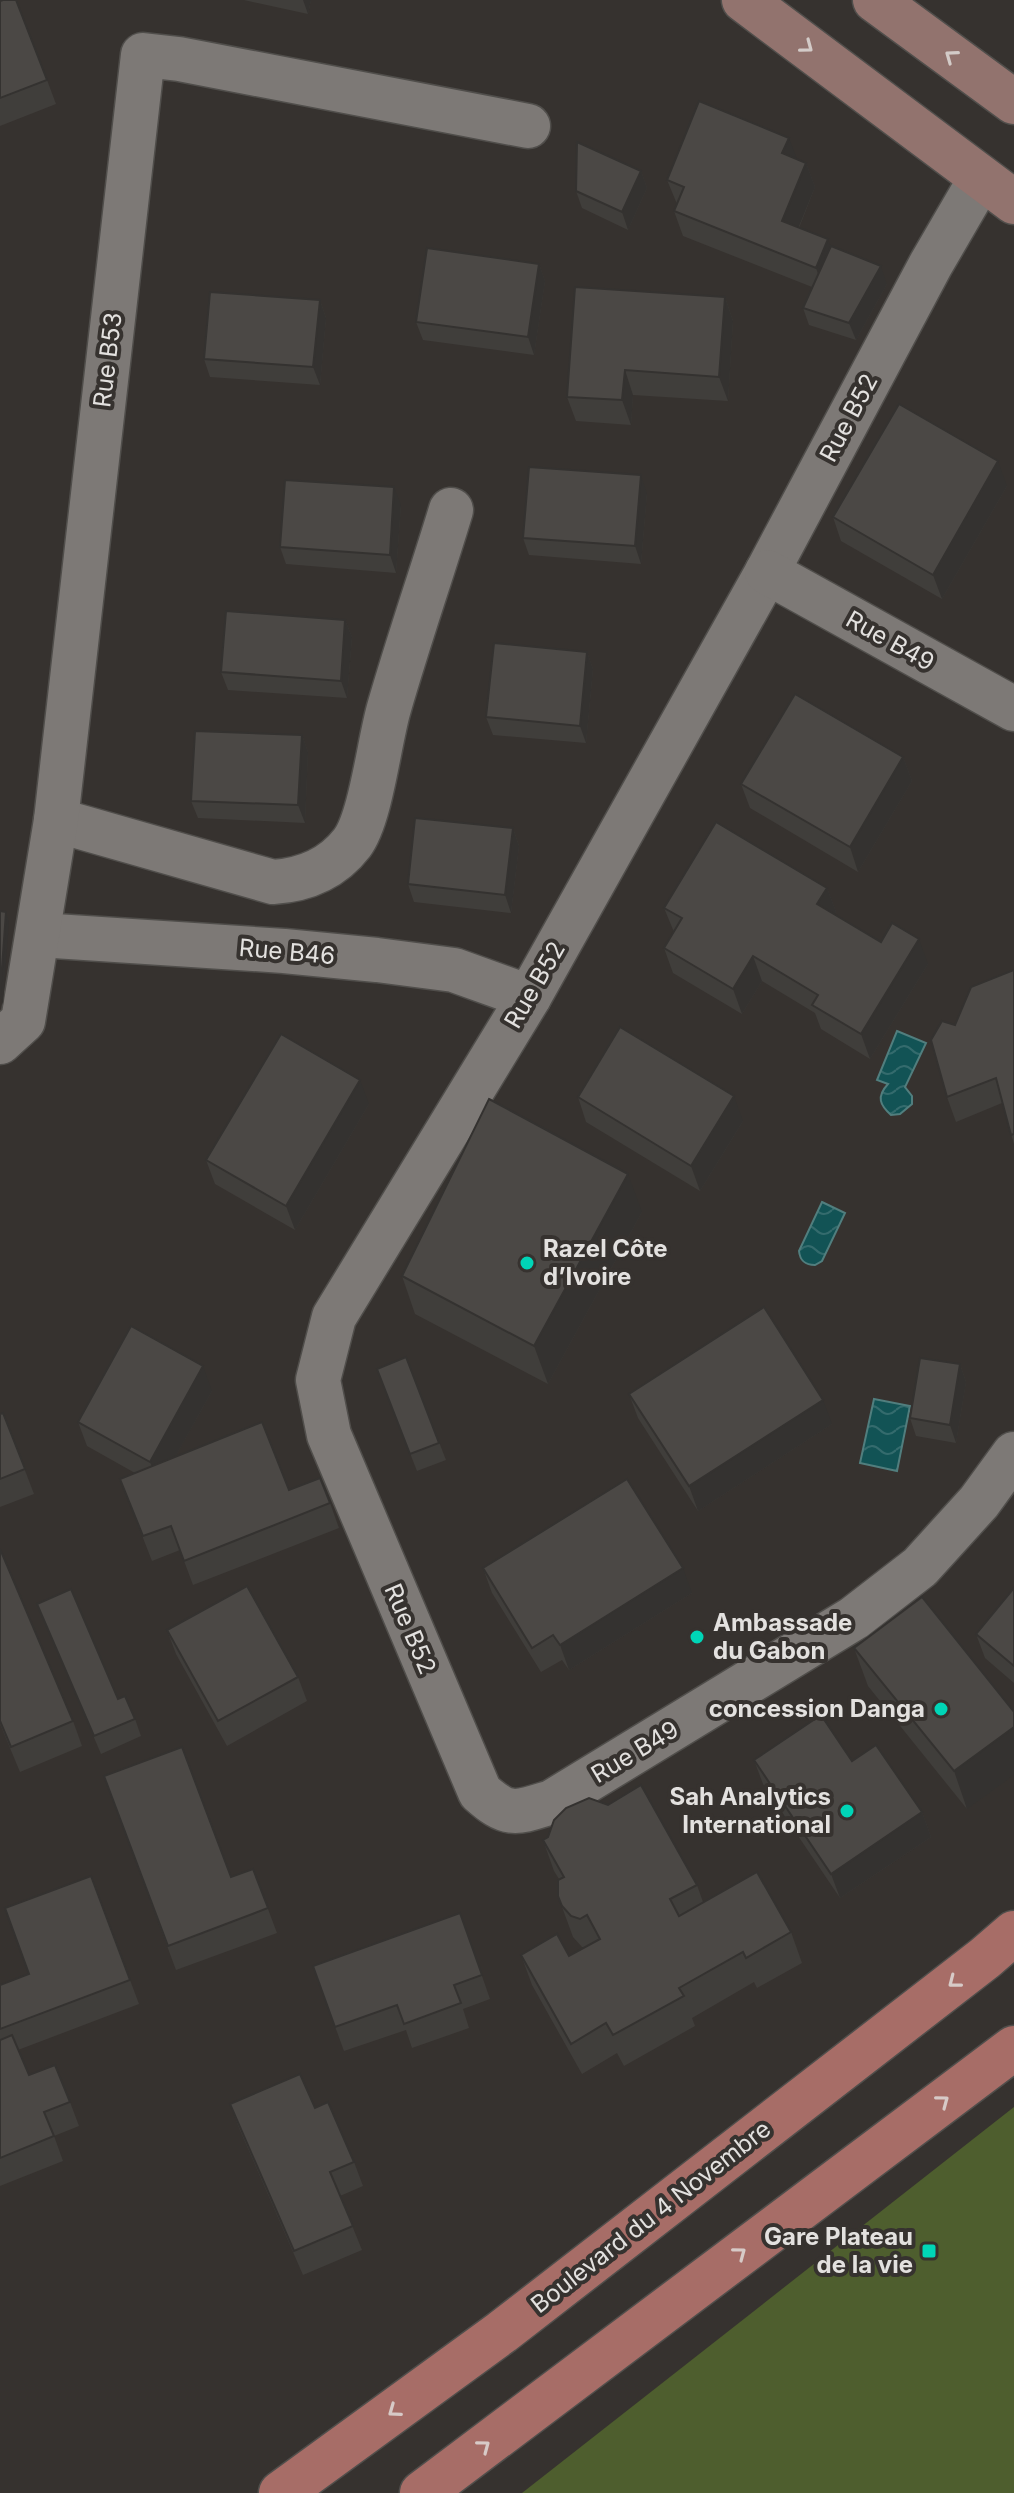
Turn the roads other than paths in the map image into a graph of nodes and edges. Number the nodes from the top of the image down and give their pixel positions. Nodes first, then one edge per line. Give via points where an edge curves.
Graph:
1 (744, 0) edge
2 (875, 0) edge
3 (1014, 102) edge
4 (528, 126) dead end
5 (998, 190) edge
6 (451, 510) dead end
7 (767, 572) junction
8 (1014, 709) edge
9 (56, 820) junction
10 (39, 935) junction
11 (529, 997) junction
12 (0, 1042) edge
13 (1014, 1454) edge
14 (499, 1809) joint
15 (1014, 1933) edge
16 (1014, 2048) edge
17 (281, 2493) edge
18 (422, 2493) edge

1 -> 5 main road
3 -> 2 main road
4 - 9 street, Rue B53 via 143,55
5 - 7 street, Rue B52 via 931,264
6 - 9 street via 389,709 363,818 340,857 296,880 273,882
7 - 8 street, Rue B49
7 - 11 street, Rue B52
9 - 10 street, Rue B53
10 - 11 street, Rue B46 via 377,960 454,970
10 - 12 street, Rue B53 via 23,1021
11 - 14 street, Rue B52 via 334,1317 318,1380 329,1435 458,1745 480,1792
13 - 14 street, Rue B49 via 920,1567 854,1618 552,1802 521,1812
15 -> 17 main road, Boulevard du 4 Novembre via 502,2332
18 -> 16 main road

